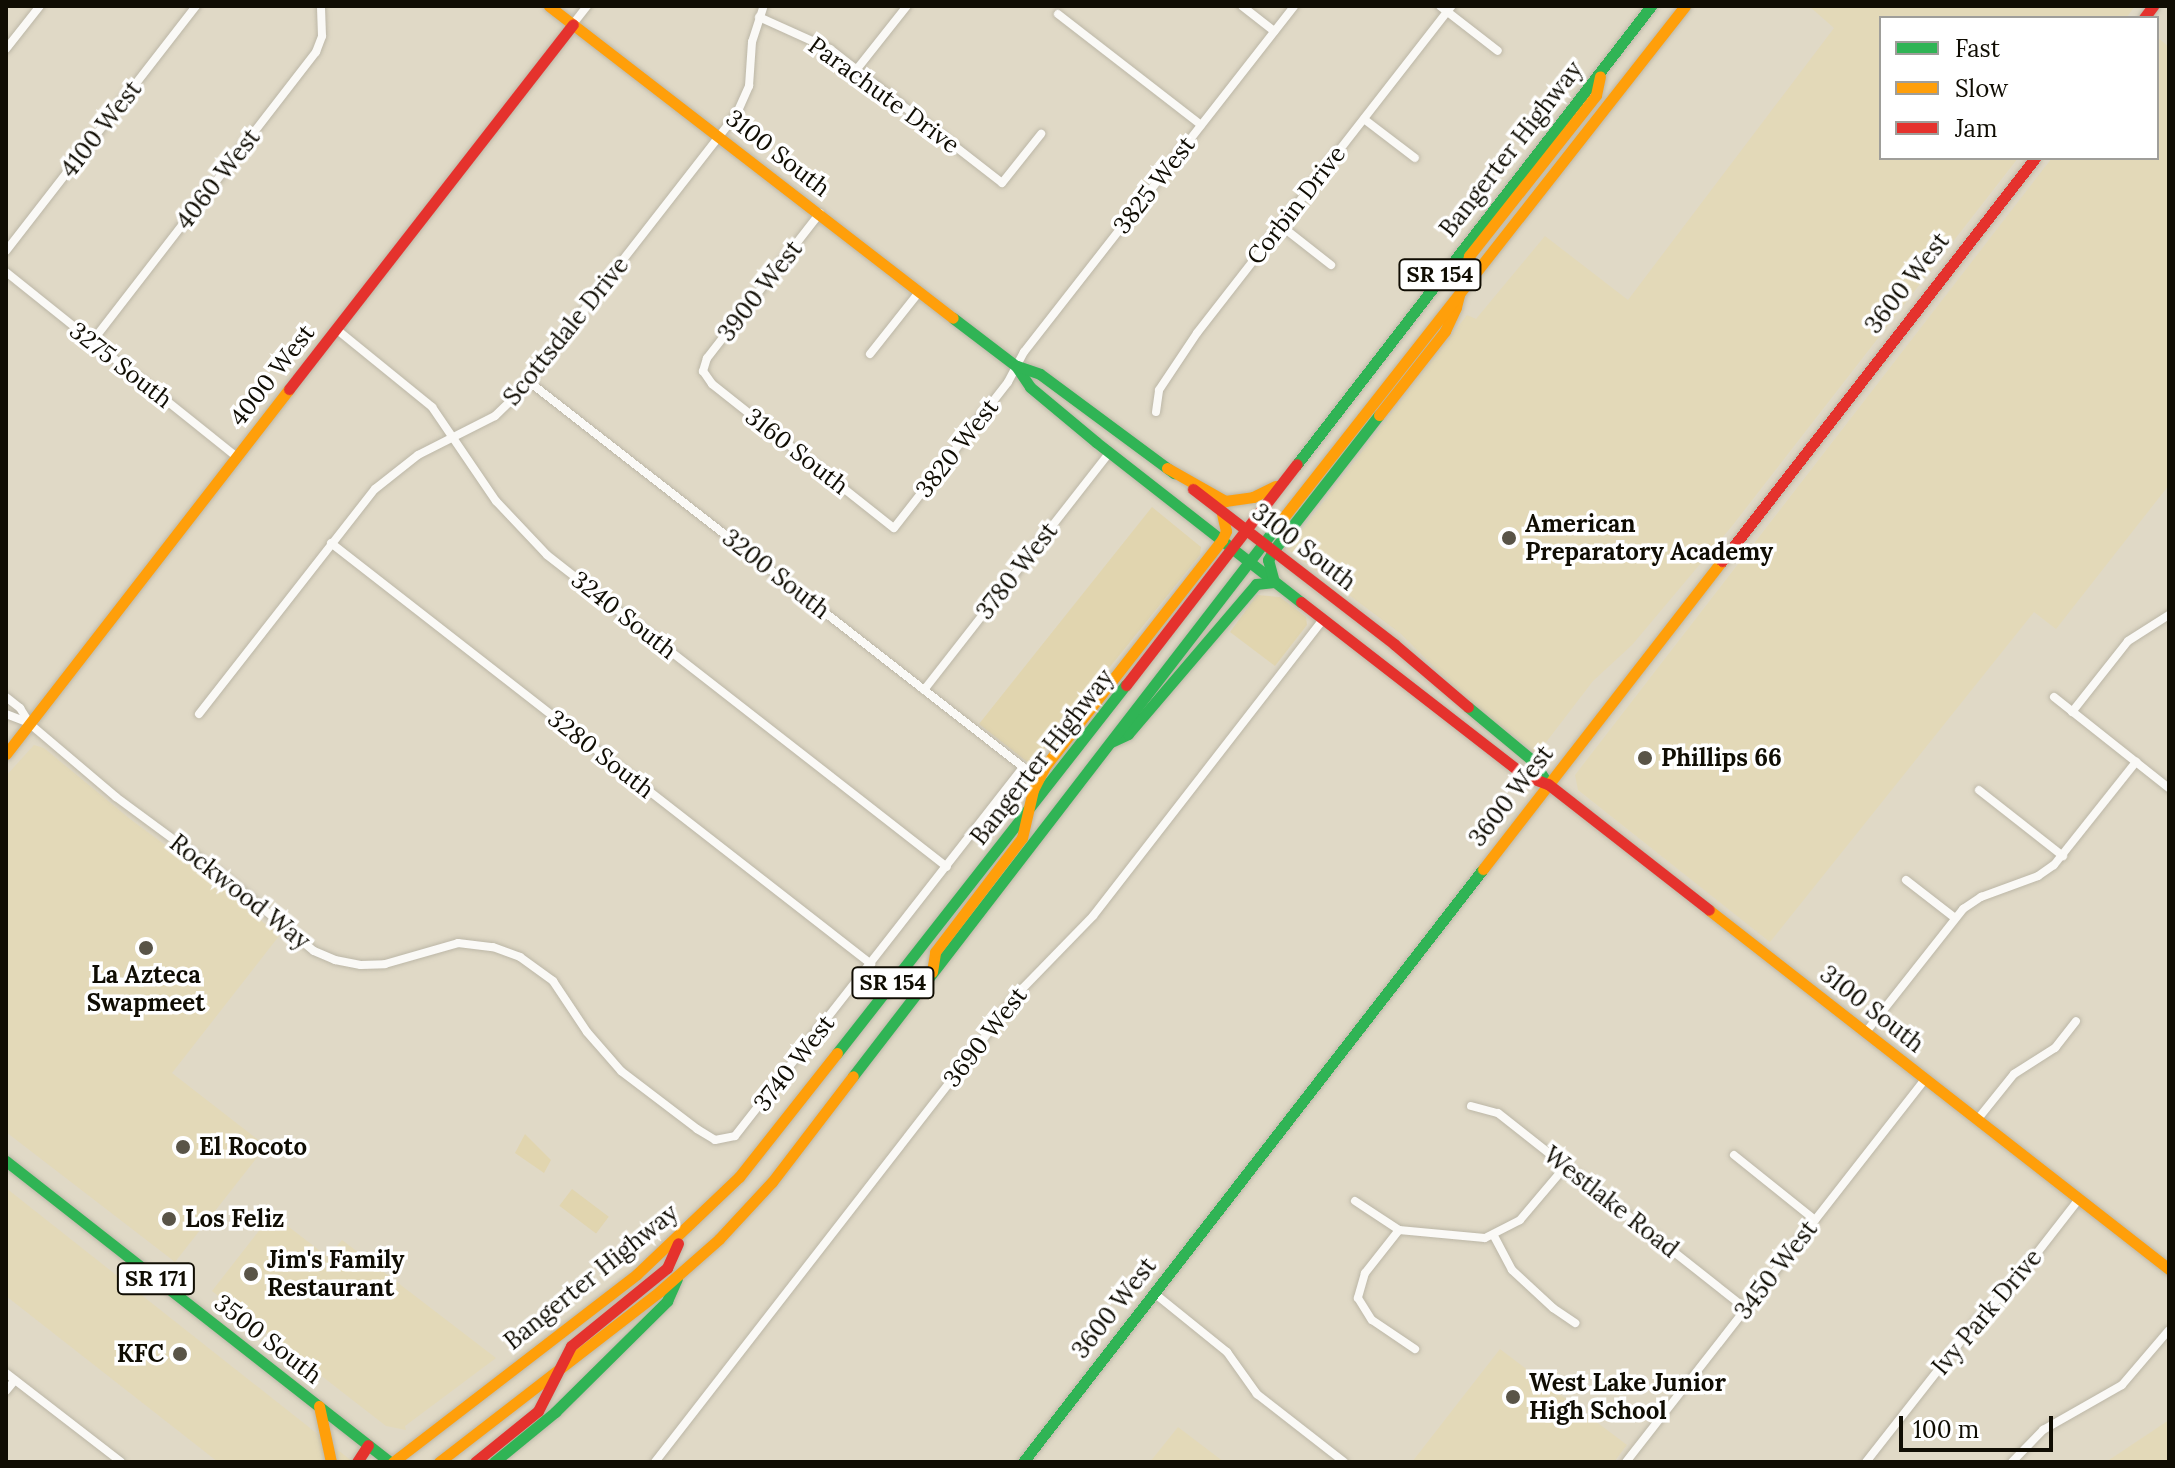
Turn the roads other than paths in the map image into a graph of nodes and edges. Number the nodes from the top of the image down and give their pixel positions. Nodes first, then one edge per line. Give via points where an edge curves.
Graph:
1 (40, 6) edge
2 (196, 6) edge
3 (321, 6) edge
4 (549, 6) edge
5 (587, 6) edge
6 (764, 6) edge
7 (907, 6) edge
8 (1242, 6) edge
9 (1294, 6) edge
10 (1651, 6) edge
11 (1685, 6) edge
12 (1446, 8) edge
13 (1058, 14) dead end
14 (759, 17) junction
15 (573, 24) junction
16 (1274, 31) junction
17 (6, 49) edge
18 (1498, 51) dead end
19 (857, 69) junction
20 (1601, 72) junction
21 (1364, 119) junction
22 (1201, 125) junction
23 (1041, 134) dead end
24 (721, 136) junction
25 (1415, 158) dead end
26 (2033, 160) edge
27 (820, 213) junction
28 (1280, 225) junction
29 (6, 251) edge
30 (1331, 265) dead end
31 (6, 272) edge
32 (920, 291) junction
33 (1458, 291) junction
34 (336, 329) junction
35 (91, 343) junction
36 (870, 354) dead end
37 (1016, 366) junction
38 (703, 371) joint
39 (528, 381) junction
40 (1156, 412) dead end
41 (454, 437) junction
42 (1109, 453) junction
43 (237, 457) junction
44 (1167, 468) junction
45 (1283, 482) junction
46 (1221, 510) junction
47 (894, 528) joint
48 (1246, 530) junction
49 (1222, 540) junction
50 (331, 543) junction
51 (1263, 543) junction
52 (1232, 548) junction
53 (1273, 551) junction
54 (1249, 561) junction
55 (1274, 582) junction
56 (2169, 615) edge
57 (1323, 620) junction
58 (924, 690) junction
59 (6, 697) edge
60 (2054, 697) dead end
61 (2072, 712) junction
62 (6, 714) edge
63 (199, 714) dead end
64 (30, 724) junction
65 (1108, 743) junction
66 (6, 754) edge
67 (2136, 762) junction
68 (1023, 767) joint
69 (1548, 784) junction
70 (2169, 788) edge
71 (1979, 790) dead end
72 (1030, 809) junction
73 (2063, 856) junction
74 (947, 867) junction
75 (1906, 880) dead end
76 (1955, 918) junction
77 (871, 964) junction
78 (931, 976) junction
79 (2076, 1021) dead end
80 (1866, 1032) junction
81 (1925, 1079) junction
82 (1471, 1106) dead end
83 (1977, 1120) junction
84 (697, 1129) joint
85 (1734, 1155) dead end
86 (6, 1161) edge
87 (1564, 1168) junction
88 (2079, 1199) junction
89 (1355, 1201) dead end
90 (1815, 1220) junction
91 (1399, 1230) junction
92 (681, 1235) junction
93 (1494, 1236) junction
94 (2169, 1269) edge
95 (679, 1275) junction
96 (1154, 1293) junction
97 (1746, 1309) junction
98 (1575, 1323) dead end
99 (2169, 1330) edge
100 (1415, 1349) dead end
101 (6, 1373) edge
102 (557, 1374) junction
103 (15, 1380) junction
104 (6, 1391) edge
105 (319, 1406) junction
106 (368, 1445) junction
107 (121, 1462) edge
108 (331, 1462) edge
109 (357, 1462) edge
110 (391, 1462) edge
111 (439, 1462) edge
112 (475, 1462) edge
113 (494, 1462) edge
114 (655, 1462) edge
115 (1023, 1462) edge
116 (1344, 1462) edge
117 (1626, 1462) edge
118 (1866, 1462) edge
119 (2012, 1462) edge

1 - 17 street
2 - 29 street, 4100 West
3 - 35 street, 4060 West via 322,36 316,52
4 - 15 main road, 3100 South
5 - 15 street
6 - 14 street, Scottsdale Drive
7 - 19 street
8 - 16 street
9 - 16 street, 3825 West
10 - 20 main road, Bangerter Highway / SR 154
11 - 33 main road, Bangerter Highway / SR 154
12 - 18 street
12 - 21 street, Corbin Drive
13 - 22 street
14 - 19 street, Parachute Drive via 830,49
14 - 24 street, Scottsdale Drive via 747,93
15 - 24 main road, 3100 South
15 - 34 main road, 4000 West
16 - 22 street, 3825 West
19 - 23 street, Parachute Drive via 1002,183
20 - 33 main road via 1596,95 1469,256
20 - 45 main road, Bangerter Highway / SR 154
21 - 25 street
21 - 28 street, Corbin Drive
22 - 37 street, 3825 West
24 - 27 main road, 3100 South
24 - 39 street, Scottsdale Drive
26 - 69 main road, 3600 West
27 - 32 main road, 3100 South
27 - 38 street, 3900 West via 707,358
28 - 30 street
28 - 40 street, Corbin Drive via 1180,358 1159,390
31 - 35 street, 3275 South
32 - 36 street
32 - 37 main road, 3100 South
33 - 51 main road, Bangerter Highway / SR 154
33 - 53 main road via 1445,331
34 - 41 street, 3240 South via 415,391
34 - 43 main road, 4000 West
35 - 43 street, 3275 South
37 - 42 main road, 3100 South via 1030,387
37 - 44 main road, 3100 South via 1040,374
37 - 47 street, 3820 West
38 - 47 street, 3160 South via 712,384
39 - 41 street, Scottsdale Drive via 495,416
39 - 58 street, 3200 South
41 - 50 street, Scottsdale Drive via 384,480
41 - 74 street, 3240 South via 496,501 547,555
42 - 49 main road, 3100 South
42 - 58 street, 3780 West
43 - 64 main road, 4000 West
44 - 45 main road via 1225,501 1253,497
44 - 46 main road, 3100 South
45 - 48 main road, Bangerter Highway / SR 154
46 - 48 main road, 3100 South
46 - 49 main road via 1226,531
48 - 51 main road, 3100 South
48 - 52 main road, Bangerter Highway / SR 154
49 - 52 main road, 3100 South
49 - 72 main road via 1046,765
50 - 63 street, Scottsdale Drive
50 - 77 street, 3280 South
51 - 53 main road, 3100 South
51 - 54 main road, Bangerter Highway / SR 154
52 - 54 main road, 3100 South
52 - 72 main road, Bangerter Highway / SR 154
53 - 55 main road via 1268,560
53 - 69 main road, 3100 South via 1533,761
54 - 55 main road, 3100 South
54 - 65 main road, Bangerter Highway / SR 154
55 - 57 main road, 3100 South
55 - 65 main road via 1256,584 1128,734
56 - 61 street via 2128,641
57 - 69 main road, 3100 South via 1524,775
57 - 114 street, 3690 West via 1093,916 1023,988
58 - 68 street, 3200 South
59 - 64 street
60 - 61 street
61 - 67 street
62 - 64 street
64 - 66 main road, 4000 West
64 - 84 street, Rockwood Way via 324,956 373,966 471,943 507,951 532,964 561,991 609,1059
65 - 78 main road, Bangerter Highway / SR 154
67 - 70 street
67 - 73 street
68 - 74 street, 3740 West
69 - 80 main road, 3100 South
69 - 96 main road, 3600 West
71 - 73 street
72 - 78 main road via 1022,838 935,952
72 - 92 main road, Bangerter Highway / SR 154 via 756,1156
73 - 76 street via 2038,876 1981,897
74 - 77 street, 3740 West
75 - 76 street
76 - 80 street
77 - 84 street, 3740 West via 735,1136 715,1140
78 - 95 main road, Bangerter Highway / SR 154 via 772,1182
79 - 83 street via 2055,1048 2014,1074
80 - 81 main road, 3100 South
81 - 83 main road, 3100 South
81 - 90 street, 3450 West
82 - 87 street, Westlake Road via 1498,1113
83 - 88 main road, 3100 South
85 - 90 street
86 - 105 main road, 3500 South / SR 171
87 - 93 street via 1529,1211
87 - 97 street, Westlake Road
88 - 94 main road, 3100 South
88 - 118 street, Ivy Park Drive
89 - 91 street
90 - 97 street, 3450 West
91 - 93 street via 1463,1239
91 - 100 street via 1365,1273 1358,1298 1372,1320
92 - 102 main road via 667,1268 577,1339
92 - 110 main road, Bangerter Highway / SR 154
93 - 98 street via 1512,1270
95 - 102 main road, Bangerter Highway / SR 154
95 - 113 main road via 667,1301 555,1412
96 - 115 main road, 3600 West
96 - 116 street via 1227,1352 1257,1394
97 - 117 street, 3450 West
99 - 119 street via 2122,1385 2043,1430
101 - 103 street
102 - 111 main road, Bangerter Highway / SR 154
102 - 112 main road via 538,1411
103 - 104 street
103 - 107 street
105 - 106 main road, 3500 South / SR 171
105 - 108 main road
106 - 109 main road
106 - 110 main road, 3500 South / SR 171

